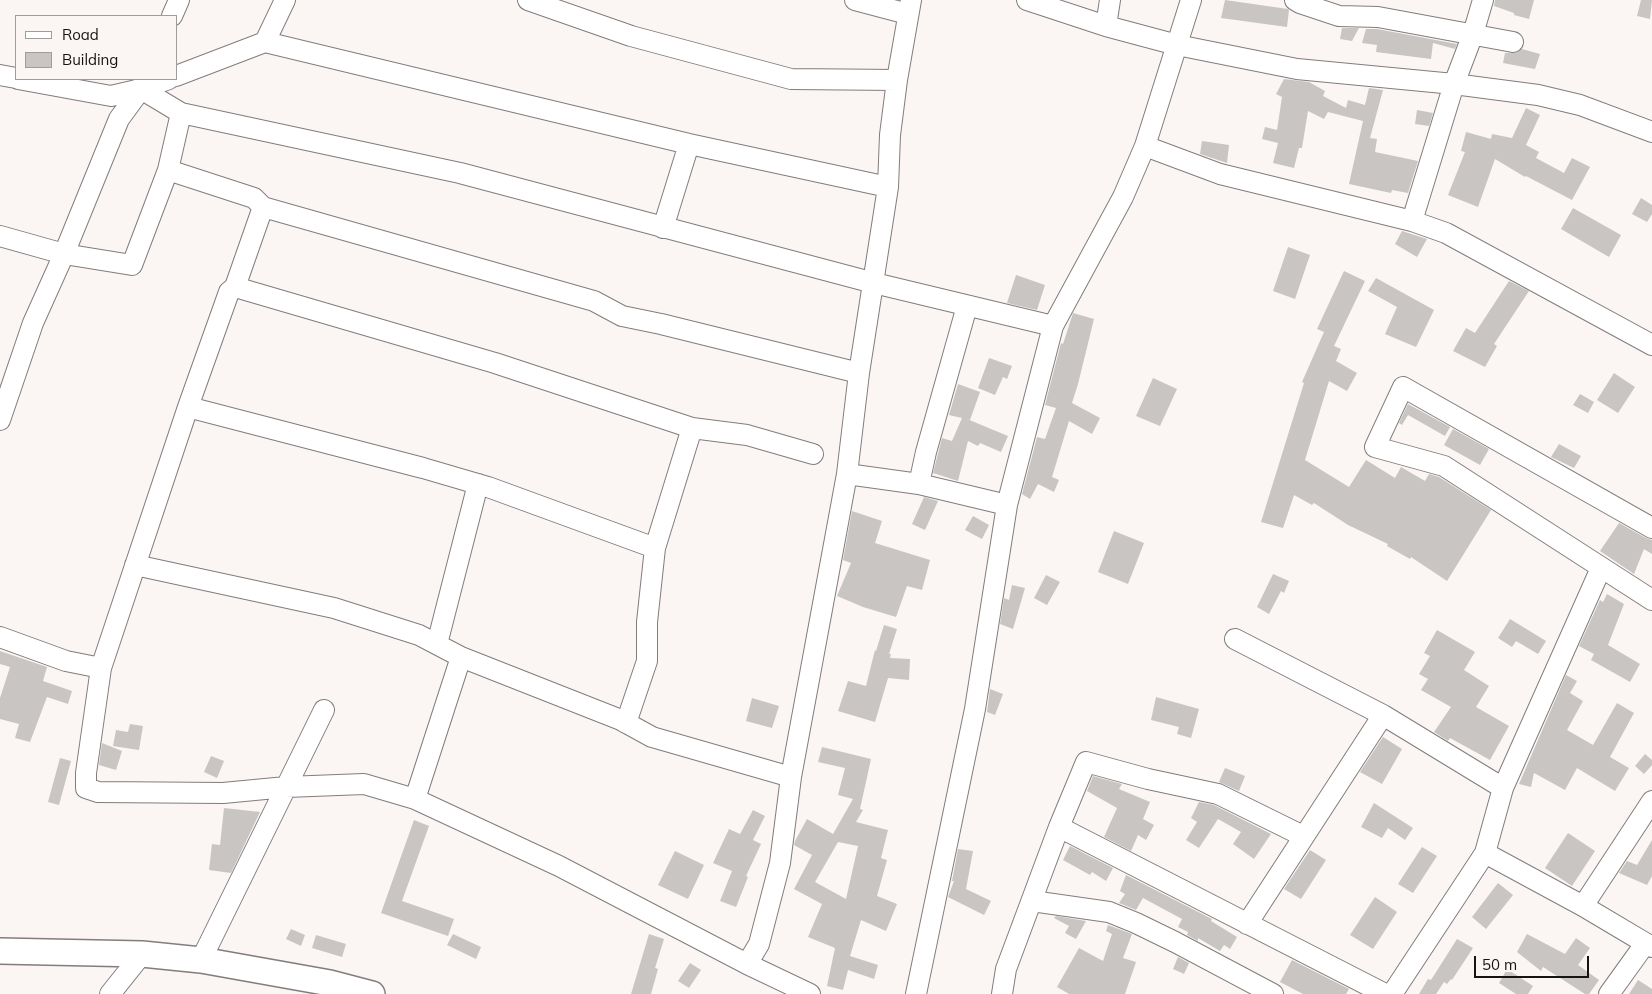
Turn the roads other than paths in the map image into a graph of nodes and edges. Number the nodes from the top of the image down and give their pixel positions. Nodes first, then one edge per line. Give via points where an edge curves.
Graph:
1 (179, 0) edge
2 (285, 0) edge
3 (528, 0) edge
4 (855, 0) edge
5 (1027, 0) edge
6 (1110, 0) edge
7 (1191, 0) edge
8 (1295, 0) edge
9 (1483, 0) edge
10 (909, 7) edge
11 (172, 15) edge
12 (1106, 26) junction
13 (1473, 34) junction
14 (265, 42) junction
15 (1512, 42) dead end
16 (1177, 45) junction
17 (0, 75) edge
18 (178, 75) edge
19 (15, 79) edge
20 (23, 80) edge
21 (164, 80) edge
22 (897, 80) junction
23 (143, 84) edge
24 (1454, 84) junction
25 (181, 114) junction
26 (1652, 132) edge
27 (689, 144) junction
28 (1145, 146) junction
29 (168, 170) junction
30 (888, 187) junction
31 (263, 207) junction
32 (1412, 221) junction
33 (663, 228) junction
34 (0, 236) edge
35 (64, 254) junction
36 (874, 283) junction
37 (235, 287) junction
38 (967, 306) junction
39 (1053, 326) junction
40 (1652, 345) edge
41 (859, 373) junction
42 (188, 407) junction
43 (0, 420) edge
44 (692, 428) junction
45 (813, 454) dead end
46 (847, 474) junction
47 (478, 484) junction
48 (919, 484) junction
49 (1007, 505) junction
50 (1652, 528) edge
51 (655, 548) junction
52 (134, 565) junction
53 (1601, 568) junction
54 (1652, 600) edge
55 (0, 637) edge
56 (1235, 639) dead end
57 (437, 644) junction
58 (461, 657) junction
59 (101, 668) junction
60 (324, 710) dead end
61 (1383, 714) junction
62 (626, 723) junction
63 (791, 777) junction
64 (286, 787) junction
65 (1503, 788) junction
66 (415, 799) junction
67 (1652, 801) edge
68 (1059, 827) junction
69 (1303, 836) junction
70 (1485, 853) junction
71 (1032, 901) junction
72 (1583, 906) junction
73 (1247, 924) junction
74 (1649, 945) edge
75 (0, 951) edge
76 (142, 954) junction
77 (201, 960) junction
78 (747, 964) junction
79 (326, 988) edge
80 (110, 994) edge
81 (372, 994) edge
82 (810, 994) edge
83 (916, 994) edge
84 (1002, 994) edge
85 (1273, 994) edge
86 (1385, 994) edge
87 (1392, 994) edge
88 (1609, 994) edge

1 - 11 street
2 - 14 street
3 - 22 street via 631,36 792,79
4 - 10 street
5 - 12 street
6 - 12 street
7 - 16 street
8 - 13 street via 1339,16 1378,18
9 - 13 street
10 - 22 street
12 - 16 street
13 - 15 street
13 - 24 street
14 - 18 street
14 - 27 street
16 - 24 street via 1297,69
16 - 28 street
17 - 19 street
20 - 23 street via 111,96
21 - 23 street
22 - 30 street
23 - 25 street
23 - 35 street via 119,118
24 - 26 street via 1538,95 1580,105
24 - 32 street
25 - 29 street
25 - 33 street via 460,173
27 - 30 street
27 - 33 street
28 - 32 street via 1220,174
28 - 39 street via 1123,197
29 - 31 street via 254,198
29 - 35 street via 132,265
30 - 36 street
31 - 37 street
31 - 41 street via 594,301 622,316
32 - 40 street via 1480,251
33 - 36 street
34 - 35 street
35 - 43 street via 34,323
36 - 38 street
36 - 41 street
37 - 42 street via 229,292
37 - 44 street via 495,363
38 - 39 street
38 - 48 street
39 - 49 street
41 - 46 street
42 - 47 street
42 - 52 street
44 - 45 street via 747,435
44 - 51 street
46 - 48 street
46 - 63 street
47 - 51 street
47 - 57 street
48 - 49 street
49 - 83 street via 975,709
50 - 53 street via 1403,387 1375,447 1444,466
51 - 62 street via 647,622 647,661
52 - 57 street via 334,608 419,635
52 - 59 street
53 - 54 street
53 - 65 street
55 - 59 street via 66,661
56 - 61 street
57 - 58 street
58 - 62 street
58 - 66 street
59 - 64 street via 86,788 98,792 223,793
60 - 64 street
61 - 65 street
61 - 69 street
62 - 63 street via 652,737
63 - 78 street via 780,862 759,944
64 - 66 street via 364,784
64 - 77 street
65 - 70 street
66 - 78 street via 559,866
67 - 72 street
68 - 69 street via 1086,762 1218,794
68 - 71 street
68 - 73 street
69 - 73 street
70 - 72 street
70 - 87 street
71 - 84 street via 1006,969
71 - 85 street via 1109,912 1167,938
72 - 74 street
73 - 86 street
74 - 88 street
75 - 76 main road
76 - 77 main road
76 - 80 street
77 - 79 main road
78 - 82 street
79 - 81 main road

